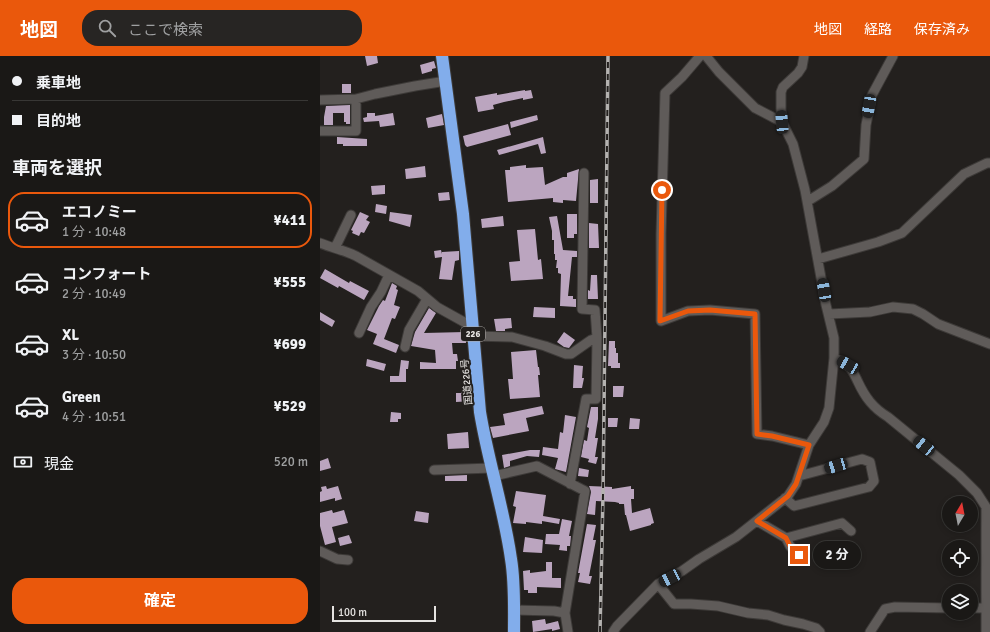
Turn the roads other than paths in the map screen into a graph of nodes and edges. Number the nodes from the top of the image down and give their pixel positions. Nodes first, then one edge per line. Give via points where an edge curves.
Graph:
1 (442, 56) edge
2 (700, 56) edge
3 (706, 56) edge
4 (804, 56) edge
5 (892, 56) edge
6 (446, 82) junction
7 (320, 100) edge
8 (356, 100) junction
9 (782, 122) junction
10 (320, 131) edge
11 (990, 163) edge
12 (584, 173) dead end
13 (808, 201) junction
14 (351, 215) dead end
15 (320, 243) edge
16 (335, 248) junction
17 (818, 259) junction
18 (389, 275) junction
19 (427, 299) junction
20 (829, 314) junction
21 (473, 332) junction
22 (359, 333) dead end
23 (597, 338) junction
24 (990, 344) edge
25 (405, 347) dead end
26 (834, 358) junction
27 (809, 445) junction
28 (434, 470) dead end
29 (493, 472) junction
30 (799, 476) junction
31 (570, 484) junction
32 (785, 498) junction
33 (988, 509) edge
34 (757, 521) junction
35 (850, 531) dead end
36 (786, 538) junction
37 (320, 551) edge
38 (799, 555) dead end
39 (348, 560) dead end
40 (658, 584) junction
41 (942, 608) edge
42 (988, 608) edge
43 (514, 610) junction
44 (565, 613) junction
45 (514, 632) edge
46 (568, 632) edge
47 (613, 632) edge
48 (820, 632) edge
49 (870, 632) edge
50 (986, 632) edge

1 - 6 highway, 国道226号 / 226
2 - 27 street via 665,93 660,321 688,311 755,314 757,434
3 - 9 street via 754,108
4 - 9 street via 802,68 781,92
5 - 13 street via 872,95 866,125 864,159 832,186
6 - 8 street via 409,87
6 - 21 highway, 国道226号 / 226 via 463,214
7 - 8 street
8 - 10 street via 356,131
9 - 13 street via 793,144
11 - 17 street via 964,174 902,233
12 - 23 street via 582,309 596,310
13 - 17 street
14 - 16 street
15 - 16 street
16 - 18 street via 346,251
17 - 20 street
18 - 19 street
18 - 22 street via 370,307
19 - 21 street
19 - 25 street via 409,330
20 - 24 street via 870,312 893,307 912,309 938,324
20 - 26 street via 834,338
21 - 23 street via 512,337 566,354 571,354
21 - 29 highway, 国道226号 / 226 via 480,412
23 - 31 street via 596,399 586,399
26 - 27 street via 829,408 824,422
26 - 33 street via 848,365 854,372 869,401 878,410 959,475 977,493
27 - 30 street
28 - 29 street
29 - 31 street via 537,466
29 - 43 highway, 国道226号 / 226 via 511,559
30 - 32 street
30 - 32 street via 862,458 870,462 874,481 869,487 794,506
31 - 44 street via 585,491
32 - 34 street
33 - 42 street
34 - 36 street
34 - 40 street via 736,537
35 - 36 street via 842,523
36 - 38 street
37 - 39 street via 337,559
40 - 47 street
40 - 48 street via 674,604 718,606 768,615 816,628
41 - 49 street via 885,609
42 - 50 street
43 - 44 street
43 - 45 highway, 国道226号 / 226
44 - 46 street

